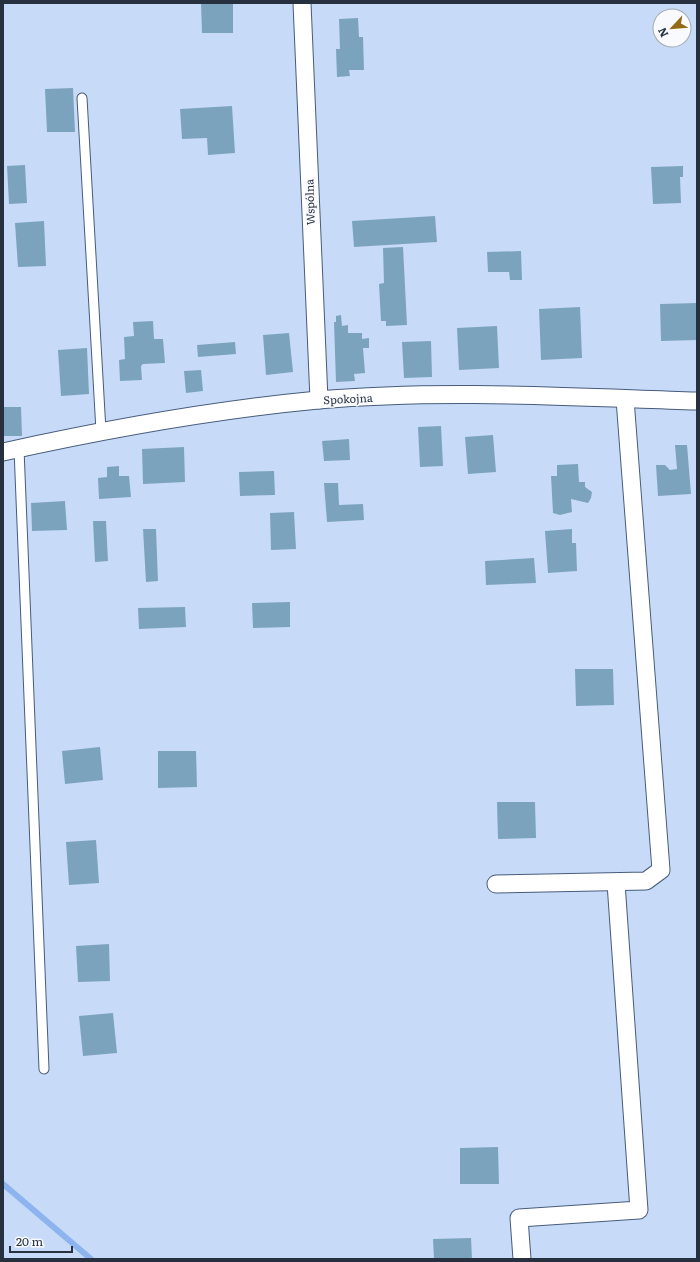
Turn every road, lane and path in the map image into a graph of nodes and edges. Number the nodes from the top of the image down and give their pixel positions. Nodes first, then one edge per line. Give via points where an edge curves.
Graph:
1 (302, 3) edge
2 (82, 98) dead end
3 (625, 399) junction
4 (319, 400) junction
5 (697, 401) edge
6 (101, 431) junction
7 (11, 450) edge
8 (616, 883) junction
9 (496, 884) dead end
10 (44, 1069) dead end
11 (522, 1259) edge

1 - 4 street, Wspólna
2 - 6 lane
3 - 4 street, Spokojna via 468,394
3 - 5 street, Spokojna
3 - 8 street via 661,870 646,881
4 - 6 street, Spokojna
6 - 7 street, Spokojna
7 - 10 lane
8 - 9 street
8 - 11 street via 639,1210 519,1218

